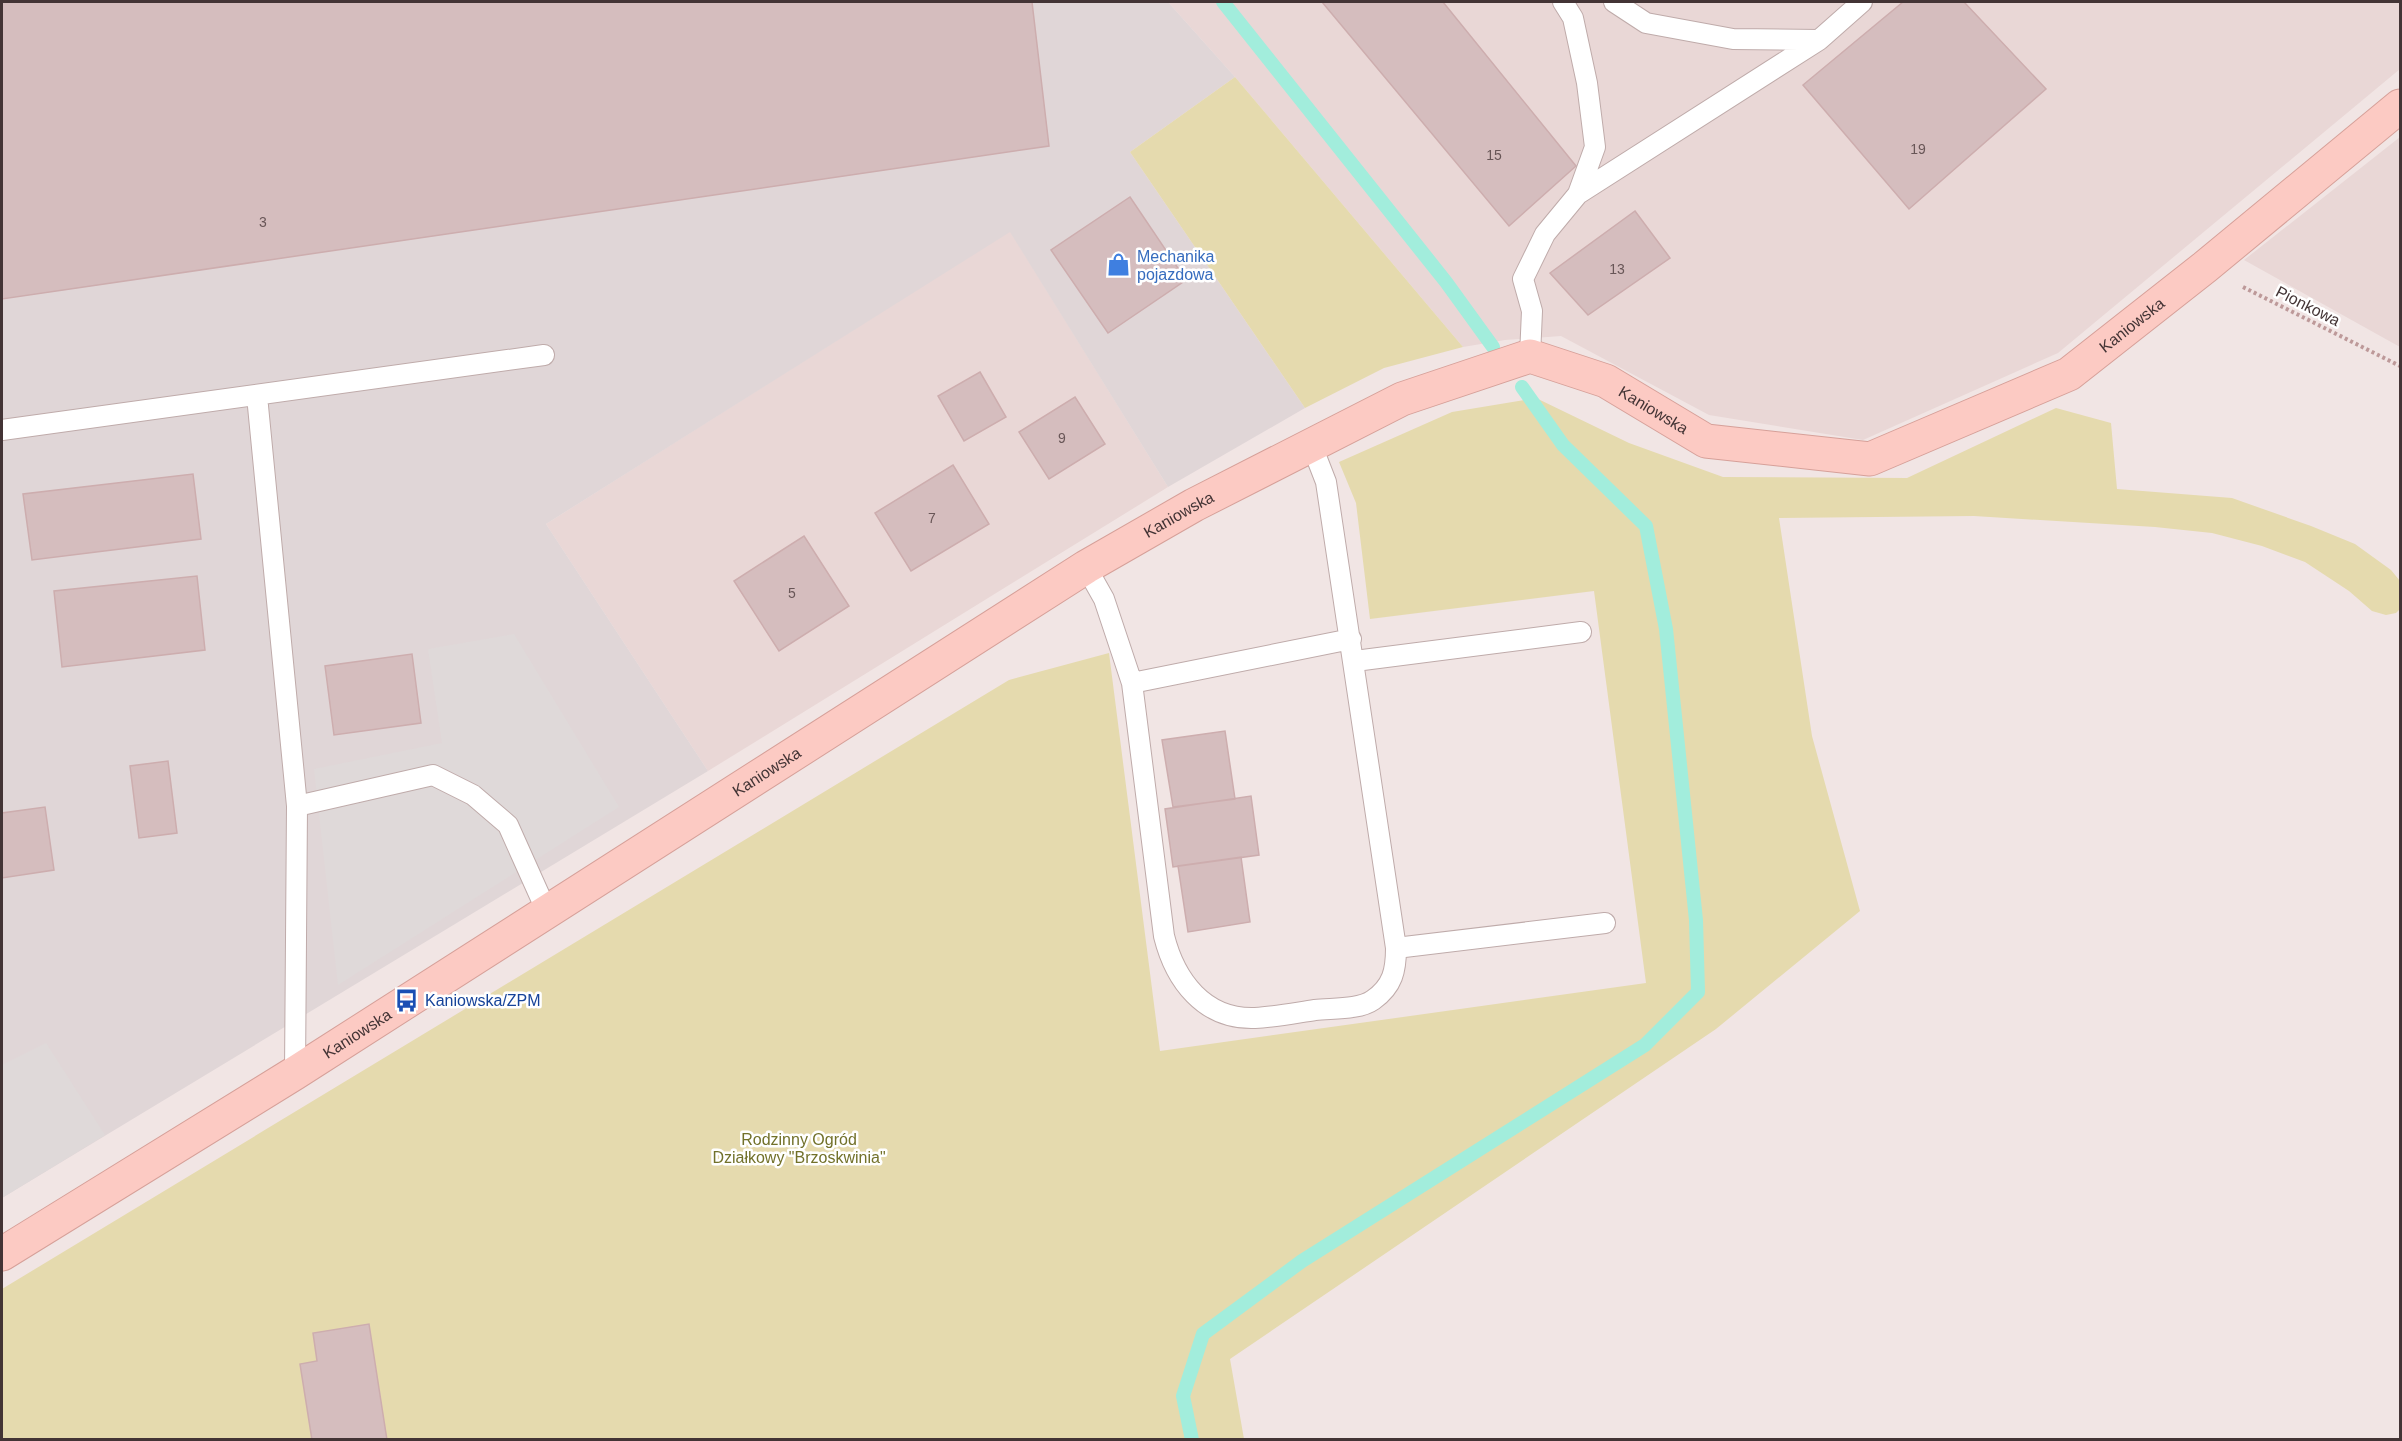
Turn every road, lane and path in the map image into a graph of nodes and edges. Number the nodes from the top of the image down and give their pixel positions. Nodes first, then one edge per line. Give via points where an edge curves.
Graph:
1 (1563, 2) edge
2 (1614, 2) edge
3 (1862, 2) edge
4 (1819, 40) junction
5 (2400, 106) edge
6 (1578, 194) junction
7 (2205, 267) junction
8 (544, 355) dead end
9 (1530, 356) junction
10 (2400, 366) edge
11 (257, 396) junction
12 (2, 430) edge
13 (1312, 446) junction
14 (1086, 567) junction
15 (1581, 633) dead end
16 (1351, 639) junction
17 (1355, 661) junction
18 (1131, 683) junction
19 (297, 806) junction
20 (547, 912) junction
21 (1605, 922) dead end
22 (1396, 948) junction
23 (295, 1073) junction
24 (2, 1254) edge

1 - 6 lane via 1573,18 1595,147
2 - 4 lane via 1646,23 1732,39
3 - 4 lane
4 - 6 lane
5 - 7 street, Kaniowska
6 - 9 lane via 1545,234 1523,279 1532,311
7 - 9 street, Kaniowska via 2068,374 1870,459 1706,441 1606,381
7 - 10 path, Pionkowa
8 - 11 lane
9 - 13 street, Kaniowska via 1402,399
11 - 12 lane
11 - 19 lane
13 - 14 street, Kaniowska via 1194,505
13 - 16 lane via 1326,482
14 - 18 lane via 1104,599
14 - 20 street, Kaniowska
15 - 17 lane
16 - 17 lane
16 - 18 lane
17 - 22 lane
18 - 22 lane via 1164,936 1176,971 1197,997 1233,1015 1253,1018 1371,1002 1393,980
19 - 20 lane via 433,775 473,795 508,825
19 - 23 lane
20 - 23 street, Kaniowska
21 - 22 lane
23 - 24 street, Kaniowska

